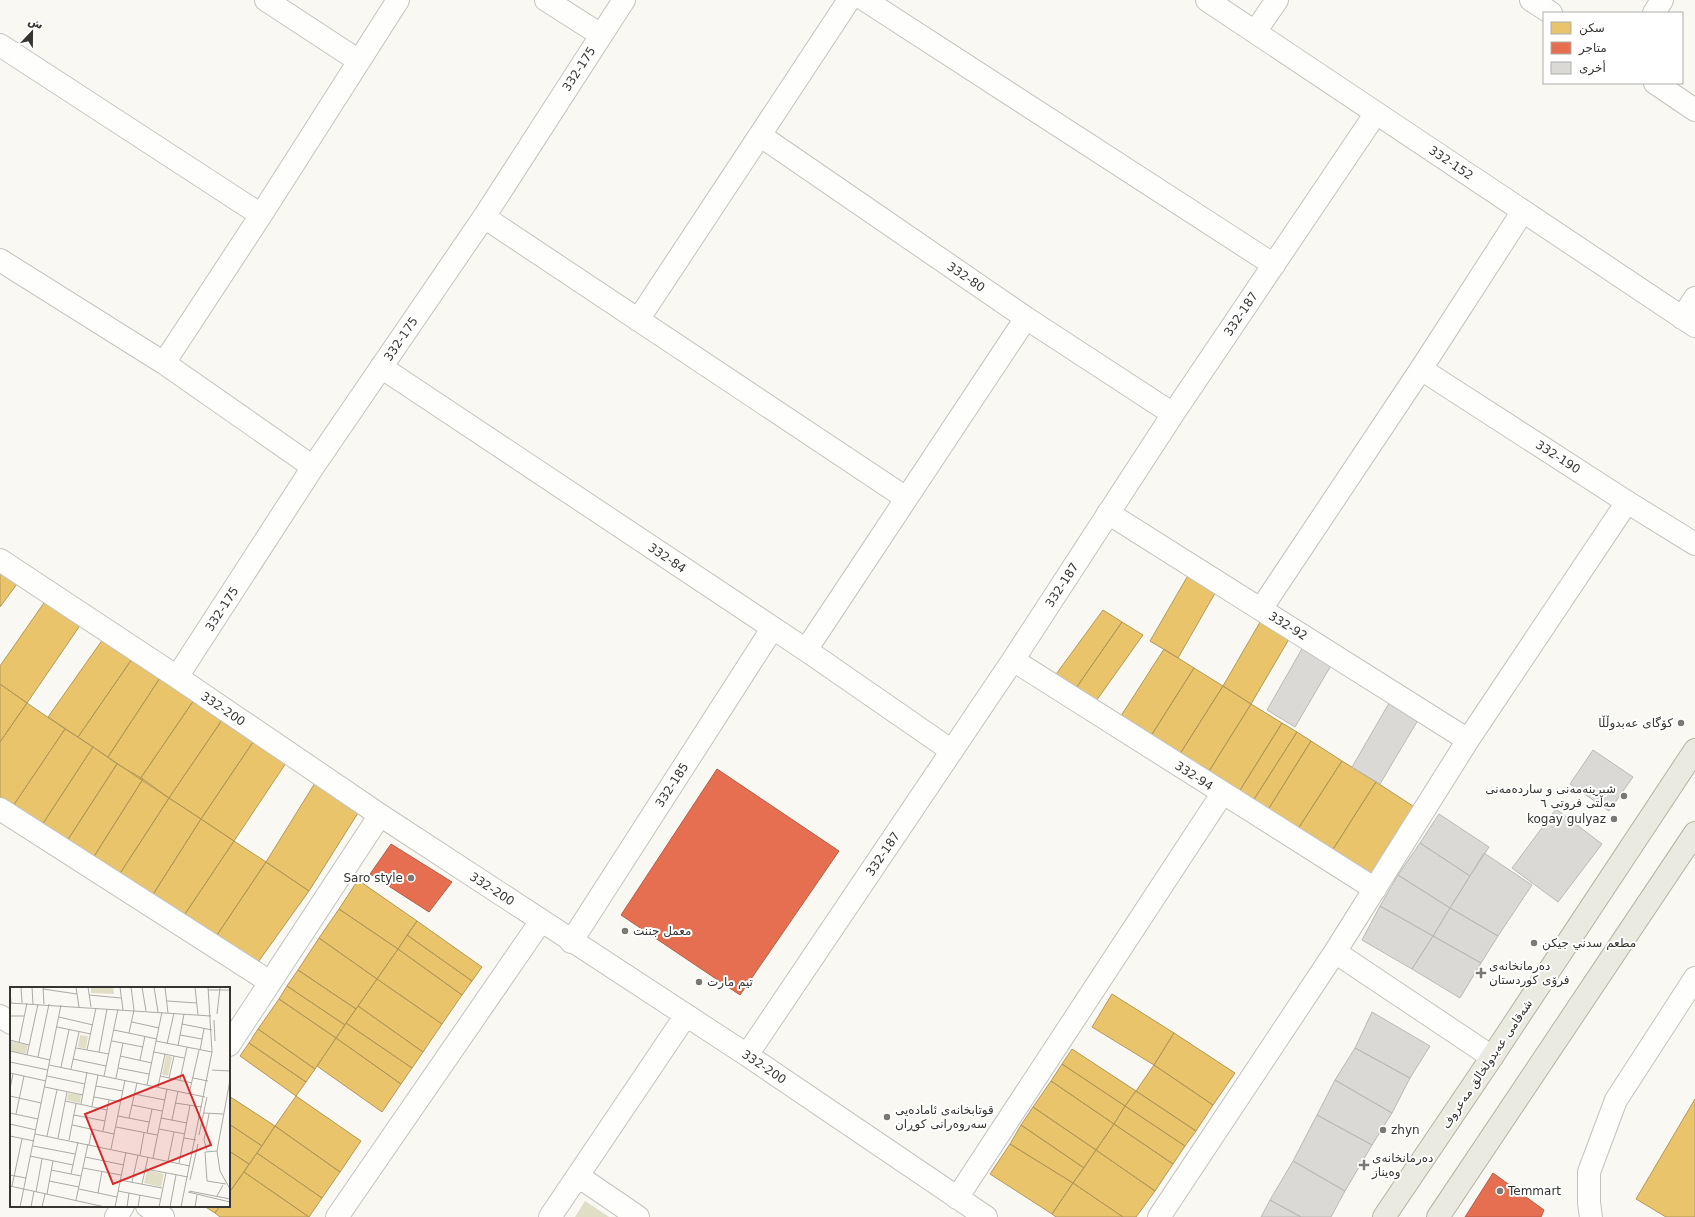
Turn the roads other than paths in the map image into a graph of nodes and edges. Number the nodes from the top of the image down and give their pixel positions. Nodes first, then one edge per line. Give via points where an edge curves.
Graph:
1 (266, 0) edge
2 (398, 0) edge
3 (546, 0) edge
4 (624, 0) edge
5 (849, 0) edge
6 (865, 0) edge
7 (1207, 0) edge
8 (1277, 0) edge
9 (1531, 0) edge
10 (1662, 0) edge
11 (1549, 12) edge
12 (1655, 12) edge
13 (1255, 32) junction
14 (601, 35) junction
15 (0, 46) edge
16 (359, 61) junction
17 (1656, 84) edge
18 (1695, 110) edge
19 (1376, 113) junction
20 (760, 136) junction
21 (1523, 211) junction
22 (261, 215) junction
23 (484, 217) junction
24 (1274, 265) junction
25 (2, 266) edge
26 (1695, 298) edge
27 (1026, 318) junction
28 (638, 320) junction
29 (1688, 322) edge
30 (164, 363) junction
31 (381, 367) junction
32 (1421, 369) junction
33 (1173, 414) junction
34 (313, 467) junction
35 (906, 498) junction
36 (1627, 502) junction
37 (1108, 513) junction
38 (1695, 544) edge
39 (0, 560) edge
40 (1261, 609) junction
41 (772, 629) junction
42 (806, 650) junction
43 (1013, 660) junction
44 (177, 677) junction
45 (1468, 740) junction
46 (952, 751) junction
47 (1692, 762) edge
48 (1222, 794) junction
49 (0, 809) edge
50 (380, 815) junction
51 (1695, 833) edge
52 (1375, 889) junction
53 (541, 921) junction
54 (572, 942) junction
55 (1335, 952) junction
56 (1695, 978) edge
57 (270, 982) junction
58 (686, 1015) junction
59 (0, 1016) edge
60 (10, 1022) edge
61 (230, 1042) edge
62 (747, 1055) junction
63 (1492, 1057) junction
64 (578, 1176) junction
65 (957, 1198) junction
66 (122, 1207) edge
67 (148, 1207) edge
68 (116, 1217) edge
69 (163, 1217) edge
70 (337, 1217) edge
71 (550, 1217) edge
72 (638, 1217) edge
73 (986, 1217) edge
74 (1159, 1217) edge
75 (1384, 1217) edge
76 (1438, 1217) edge
77 (1591, 1217) edge

1 - 16 street
2 - 16 street
3 - 14 street
4 - 14 street, 332-175
5 - 20 street
6 - 24 street
7 - 13 street, 332-152
8 - 13 street
9 - 11 street
10 - 12 street
13 - 19 street, 332-152
14 - 23 street, 332-175
15 - 22 street
16 - 22 street
17 - 18 street
19 - 21 street, 332-152
19 - 24 street, 332-187
20 - 27 street, 332-80
20 - 28 street
21 - 29 street, 332-152
21 - 32 street
22 - 30 street
23 - 28 street
23 - 31 street, 332-175
24 - 33 street, 332-187
25 - 30 street
26 - 29 street
27 - 33 street, 332-80
27 - 35 street
28 - 35 street
30 - 34 street
31 - 34 street, 332-175
31 - 41 street, 332-84
32 - 36 street, 332-190
32 - 40 street
33 - 37 street, 332-187
34 - 44 street, 332-175
35 - 42 street
36 - 38 street, 332-190
36 - 45 street
37 - 40 street, 332-92
37 - 43 street, 332-187
39 - 44 street, 332-200
40 - 45 street, 332-92
41 - 42 street, 332-84
41 - 54 street, 332-185
42 - 46 street, 332-84
43 - 46 street, 332-187
43 - 48 street, 332-94
44 - 50 street, 332-200
45 - 52 street
46 - 62 street, 332-187
47 - 63 main road, شەقامی عەبدولخالق مەعروف
48 - 52 street, 332-94
48 - 65 street
49 - 57 street
50 - 53 street, 332-200
50 - 57 street
51 - 76 main road
52 - 55 street
53 - 54 street, 332-200
53 - 70 street
54 - 58 street, 332-200
55 - 63 street
55 - 74 street
56 - 77 street via 1616,1100 1589,1172
57 - 61 street
58 - 62 street, 332-200
58 - 64 street
59 - 60 street
62 - 65 street, 332-200
63 - 75 main road, شەقامی عەبدولخالق مەعروف
64 - 71 street
64 - 72 street
65 - 73 street, 332-200
66 - 68 street
67 - 69 street

